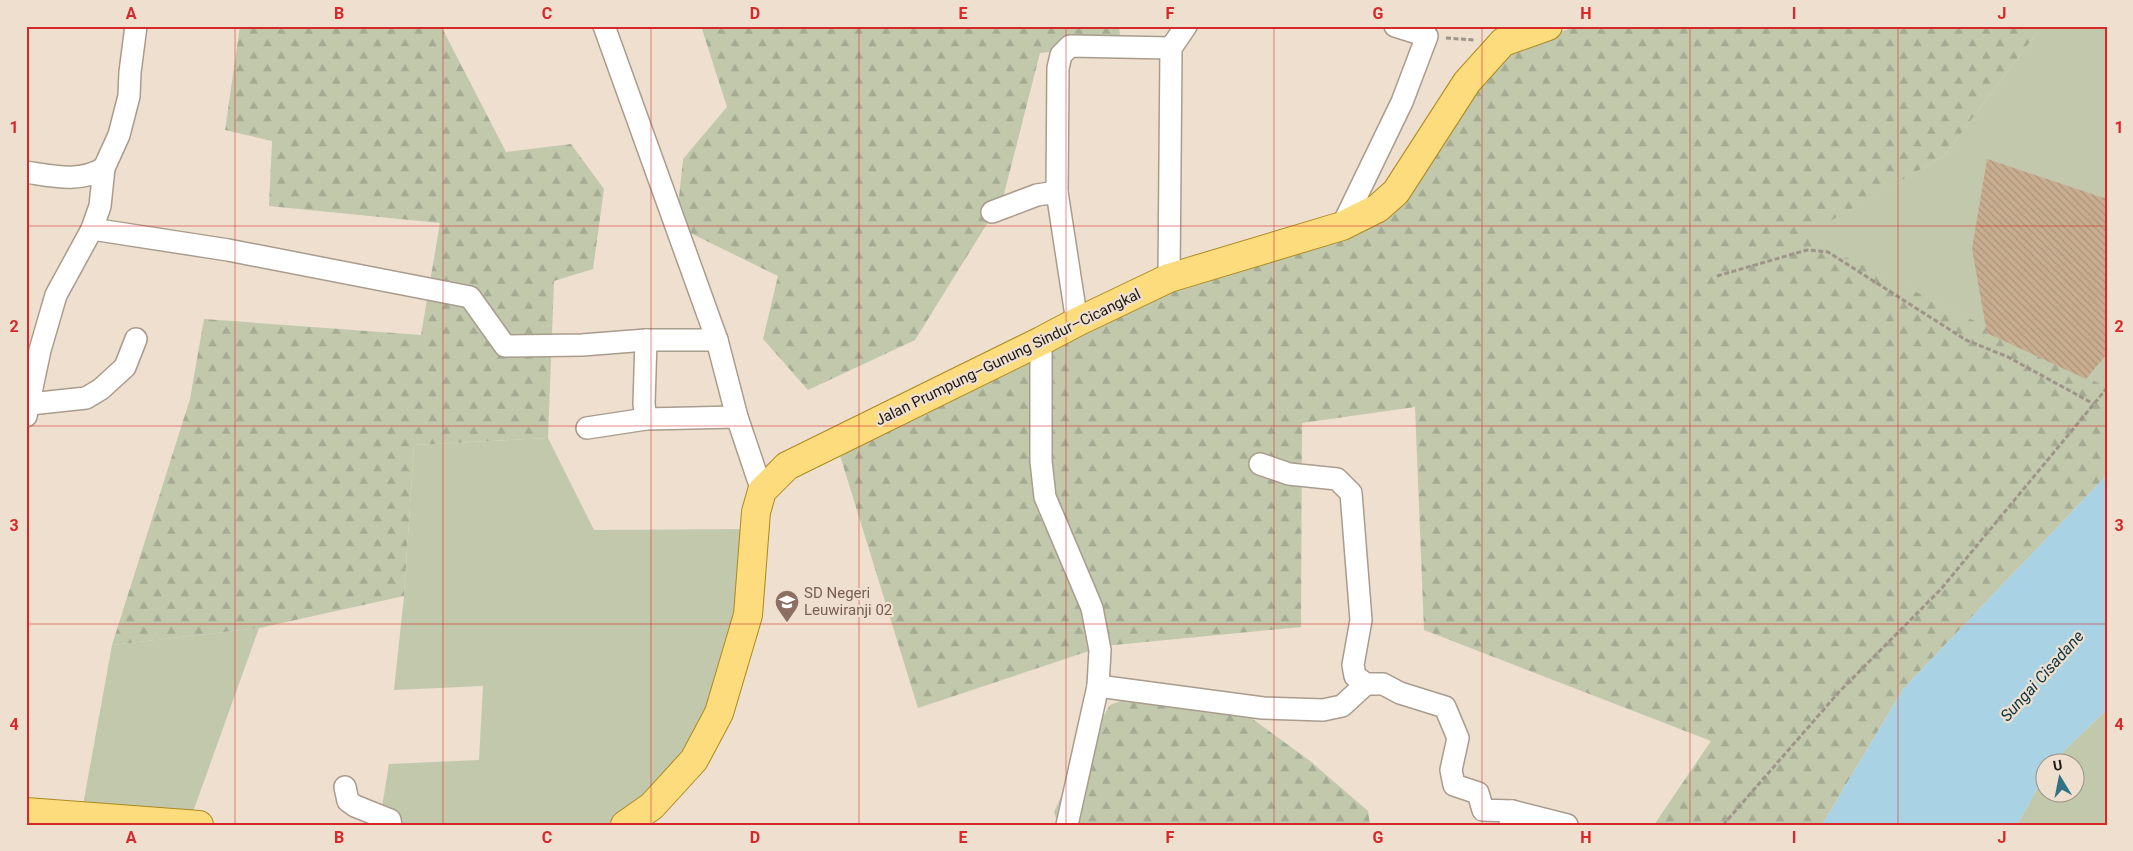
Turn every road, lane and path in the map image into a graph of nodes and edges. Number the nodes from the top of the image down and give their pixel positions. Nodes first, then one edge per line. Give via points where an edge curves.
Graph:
1 (136, 26) edge
2 (604, 26) edge
3 (1186, 26) edge
4 (1395, 26) edge
5 (1548, 26) edge
6 (1427, 36) junction
7 (1502, 42) junction
8 (1171, 48) junction
9 (104, 168) junction
10 (26, 172) edge
11 (1057, 192) junction
12 (992, 212) dead end
13 (1342, 226) junction
14 (92, 229) junction
15 (1717, 276) dead end
16 (1169, 278) junction
17 (1077, 322) junction
18 (136, 340) dead end
19 (646, 340) junction
20 (716, 340) junction
21 (1041, 342) junction
22 (2107, 388) edge
23 (2094, 404) junction
24 (28, 410) edge
25 (737, 417) junction
26 (646, 419) junction
27 (587, 428) dead end
28 (1260, 464) dead end
29 (762, 491) junction
30 (1366, 684) junction
31 (1098, 686) junction
32 (345, 787) dead end
33 (26, 812) edge
34 (1511, 818) edge
35 (59, 820) edge
36 (199, 825) edge
37 (391, 825) edge
38 (625, 825) edge
39 (1067, 825) edge
40 (1567, 825) edge
41 (1723, 825) edge

1 - 9 street via 129,96 119,135
2 - 20 street
3 - 8 street
4 - 6 street
5 - 7 main road, Jalan Prumpung–Gunung Sindur–Cicangkal
6 - 7 path
6 - 13 street via 1402,102
7 - 13 main road, Jalan Prumpung–Gunung Sindur–Cicangkal via 1467,82 1396,192 1378,208
8 - 11 street via 1070,46 1061,55 1058,68
8 - 16 street
9 - 10 street via 93,176 64,178
9 - 14 street via 100,206
11 - 12 street via 1037,195
11 - 17 street
13 - 16 main road, Jalan Prumpung–Gunung Sindur–Cicangkal
14 - 19 street via 228,250 470,297 505,346
14 - 24 street via 56,295 40,350
15 - 23 path via 1807,250 1828,252 1966,340 2008,357
16 - 17 main road, Jalan Prumpung–Gunung Sindur–Cicangkal
17 - 21 main road, Jalan Prumpung–Gunung Sindur–Cicangkal
18 - 24 street via 125,367 101,389 86,398
19 - 20 street
19 - 26 street
20 - 25 street
21 - 29 main road, Jalan Prumpung–Gunung Sindur–Cicangkal via 787,466
21 - 31 street via 1041,460 1045,497 1092,608 1100,650
22 - 23 path
23 - 41 path via 1941,589 1839,692
25 - 26 street
25 - 29 street
26 - 27 street
28 - 30 street via 1290,474 1337,479 1351,493 1361,620 1354,665 1355,676
29 - 38 main road via 756,512 748,615 719,713 694,760 652,806
30 - 31 street via 1342,706 1323,710 1262,708
30 - 34 street via 1383,684 1400,693 1445,707 1458,738 1451,770 1454,785 1478,793 1483,810
31 - 39 street
32 - 37 street via 348,800 355,806 390,820
33 - 35 main road
34 - 40 street
35 - 36 main road

